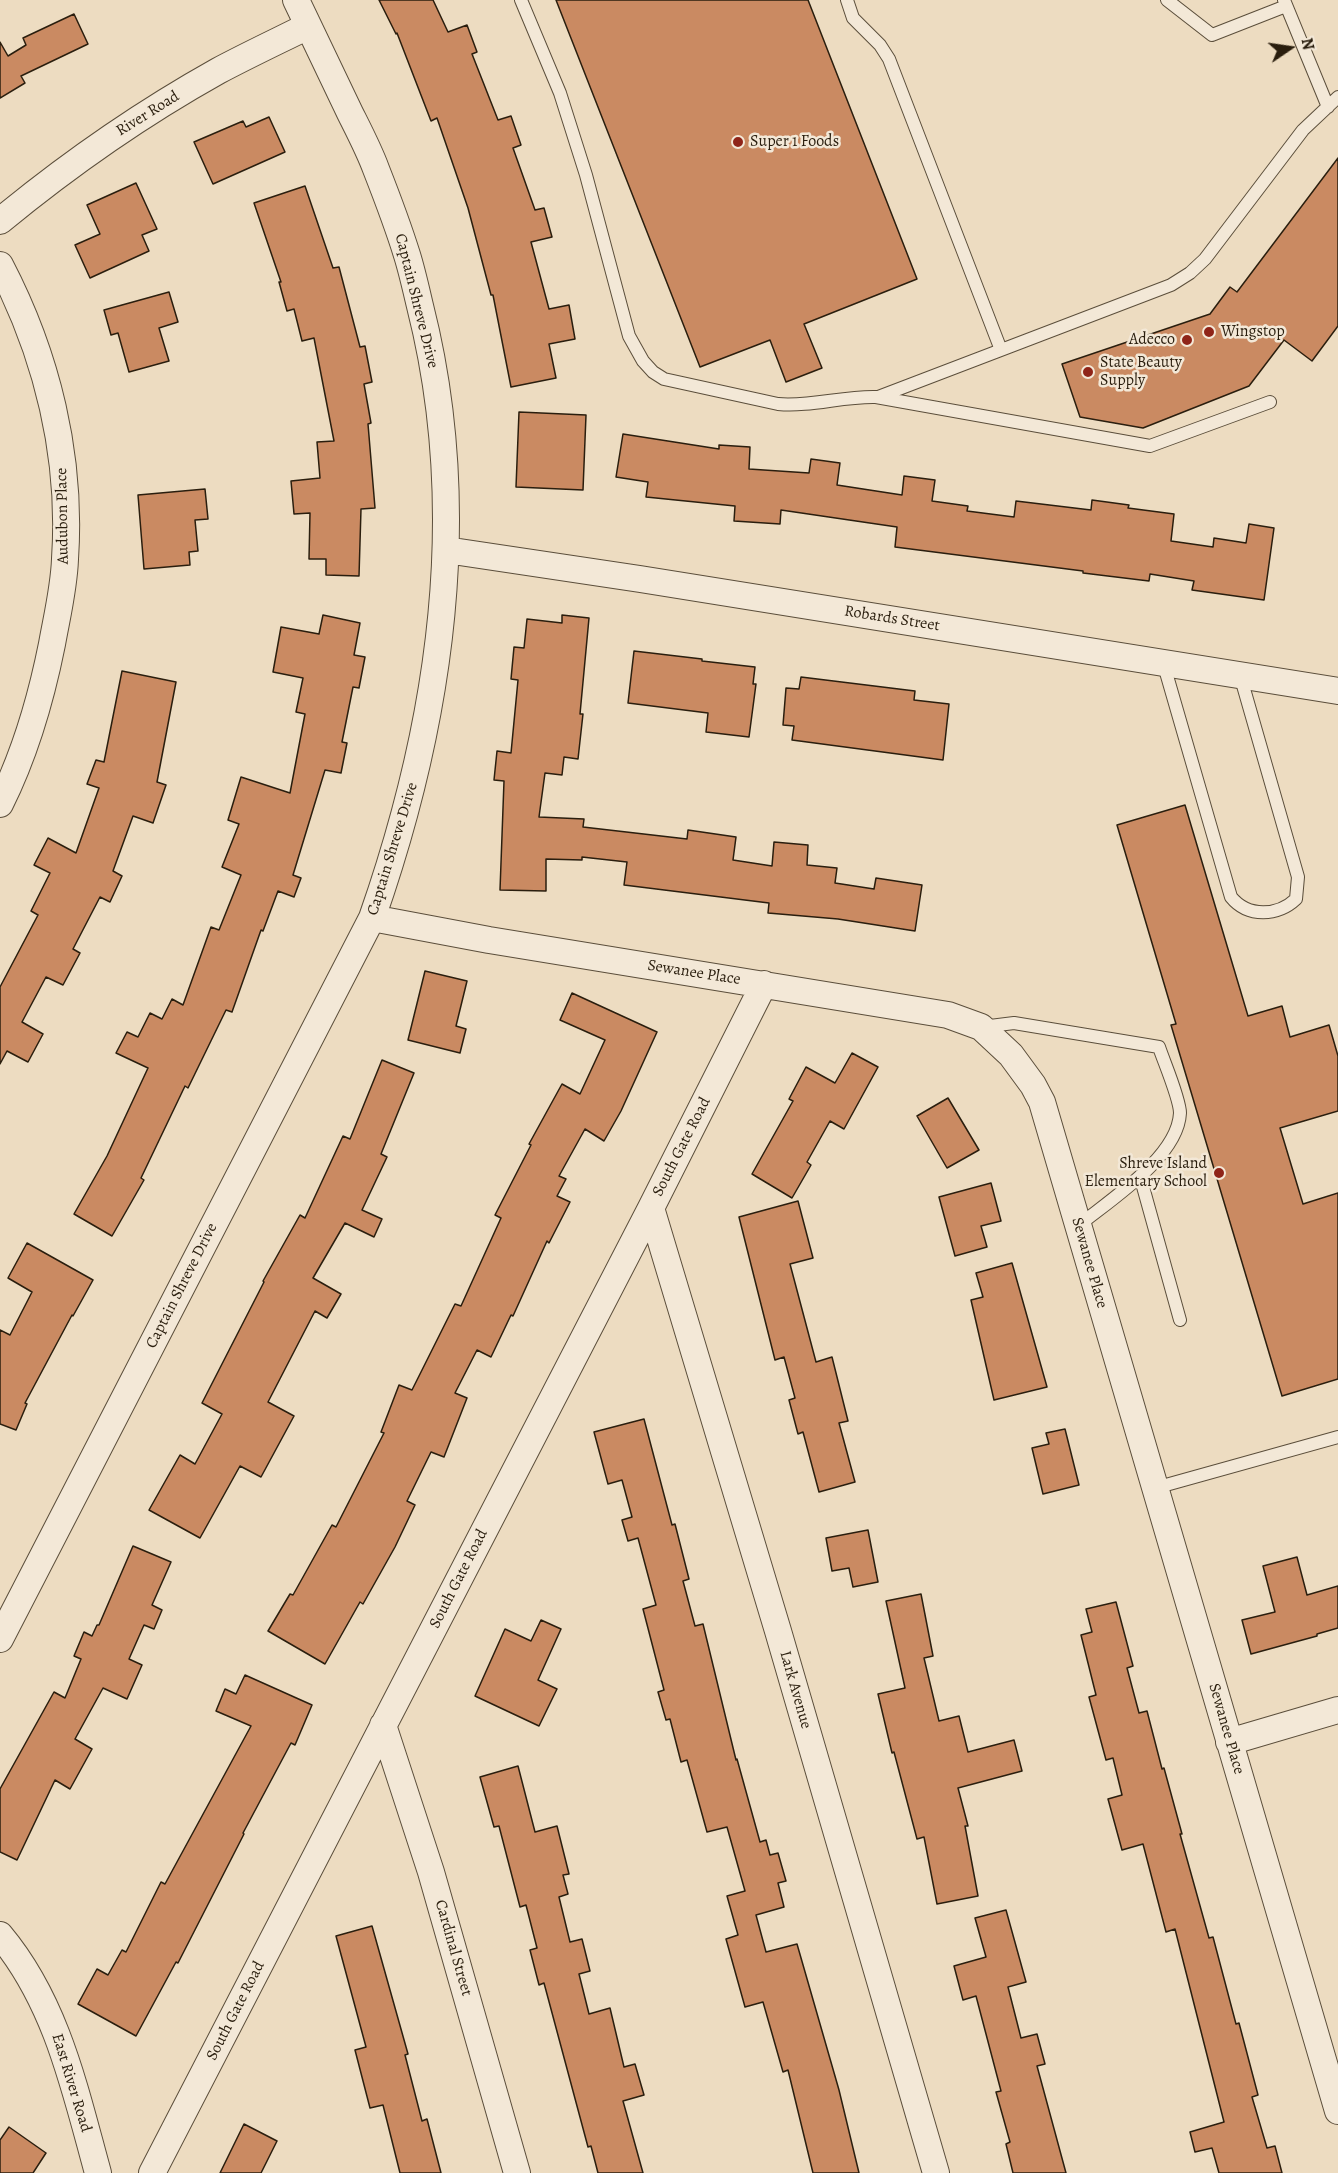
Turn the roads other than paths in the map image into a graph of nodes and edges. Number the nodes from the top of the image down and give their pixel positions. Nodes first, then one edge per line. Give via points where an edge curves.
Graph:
1 (296, 0) edge
2 (521, 0) edge
3 (846, 0) edge
4 (1167, 0) edge
5 (1285, 3) edge
6 (308, 26) junction
7 (1338, 97) edge
8 (1328, 107) junction
9 (0, 221) edge
10 (0, 264) edge
11 (1000, 350) junction
12 (876, 398) junction
13 (1270, 402) dead end
14 (446, 550) junction
15 (1163, 662) junction
16 (1240, 675) junction
17 (1338, 691) edge
18 (0, 804) edge
19 (372, 918) junction
20 (764, 984) junction
21 (981, 1027) junction
22 (1140, 1176) junction
23 (651, 1208) junction
24 (1078, 1226) junction
25 (1180, 1320) dead end
26 (1338, 1437) edge
27 (1155, 1488) junction
28 (0, 1639) edge
29 (1338, 1710) edge
30 (383, 1725) junction
31 (1229, 1742) junction
32 (0, 1935) edge
33 (1338, 2111) edge
34 (98, 2173) edge
35 (152, 2173) edge
36 (517, 2173) edge
37 (936, 2173) edge

1 - 6 street, Captain Shreve Drive
2 - 12 lane via 560,93 629,336 652,372 664,379 778,404
3 - 11 lane via 854,18 889,59
4 - 5 lane via 1212,35
5 - 8 lane
6 - 9 street, River Road via 218,72 124,128
6 - 14 street, Captain Shreve Drive via 376,167 408,257 431,349 444,442
7 - 8 lane
8 - 11 lane via 1303,130 1205,259 1190,273 1171,285
10 - 18 street, Audubon Place via 32,333 49,388 62,455 66,525 62,594 46,674 21,754
11 - 12 lane
12 - 13 lane via 1150,446
14 - 15 street, Robards Street
14 - 19 street, Captain Shreve Drive via 438,649 421,752 395,852
15 - 16 street, Robards Street
15 - 16 lane via 1231,897 1258,913 1287,907 1296,899 1298,878
16 - 17 street, Robards Street
19 - 20 street, Sewanee Place
19 - 28 street, Captain Shreve Drive
20 - 21 street, Sewanee Place via 948,1015
20 - 23 street, South Gate Road
21 - 22 lane via 1014,1023 1159,1047 1180,1110 1178,1128 1157,1161
21 - 24 street, Sewanee Place via 1011,1055 1034,1085
22 - 24 lane
22 - 25 lane
23 - 30 street, South Gate Road
23 - 37 street, Lark Avenue
24 - 27 street, Sewanee Place
26 - 27 lane
27 - 31 street, Sewanee Place
29 - 31 street
30 - 35 street, South Gate Road
30 - 36 street, Cardinal Street via 431,1872
31 - 33 street, Sewanee Place
32 - 34 street, East River Road via 42,1998 66,2055

